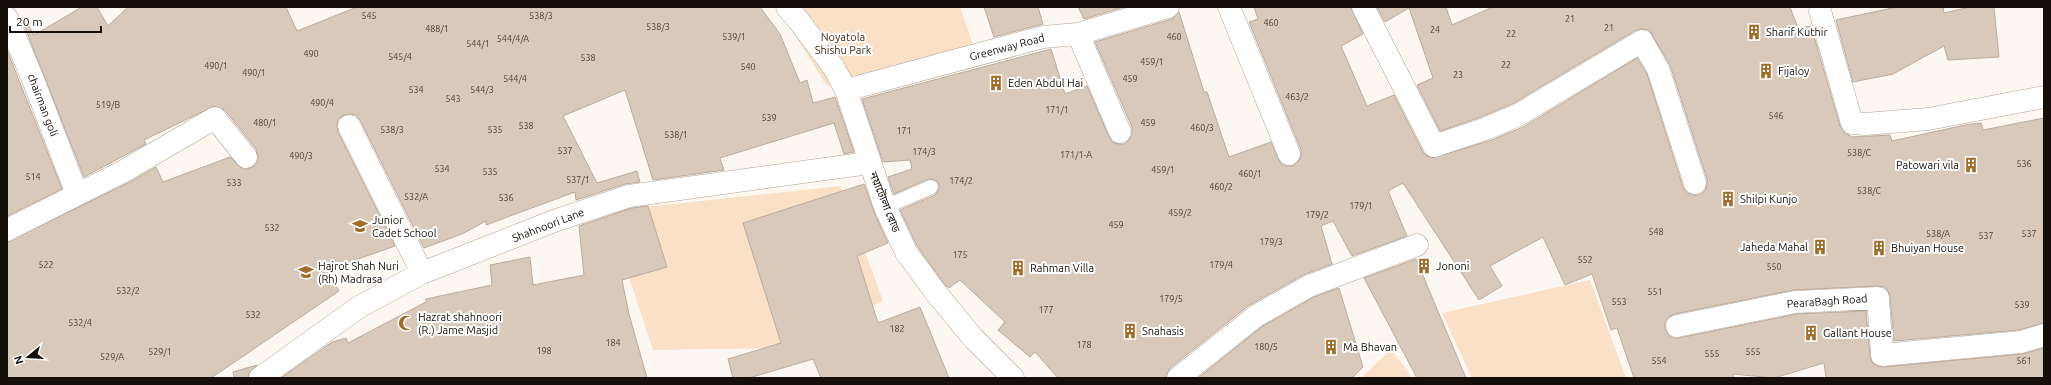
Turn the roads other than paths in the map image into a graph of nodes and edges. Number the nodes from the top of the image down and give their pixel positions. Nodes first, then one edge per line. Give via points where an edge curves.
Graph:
1 (787, 7) edge
2 (1168, 7) edge
3 (1229, 7) edge
4 (1363, 7) edge
5 (1820, 11) dead end
6 (7, 18) edge
7 (1078, 34) junction
8 (846, 90) junction
9 (2044, 97) edge
10 (349, 126) dead end
11 (1120, 132) dead end
12 (1289, 154) dead end
13 (246, 157) dead end
14 (869, 163) junction
15 (1695, 184) dead end
16 (931, 187) dead end
17 (77, 194) junction
18 (884, 207) junction
19 (7, 230) edge
20 (1417, 245) dead end
21 (422, 273) junction
22 (1677, 326) dead end
23 (2044, 335) edge
24 (260, 378) edge
25 (1013, 378) edge
26 (1178, 378) edge

1 - 8 street, নয়াটোলা রোড via 834,68
2 - 7 street, Greenway Road
3 - 12 street
4 - 15 street via 1434,146 1518,115 1642,41 1658,69
5 - 9 street via 1852,123 1928,119
6 - 17 street, chairman goli
7 - 8 street, Greenway Road via 1043,37
7 - 11 street
8 - 14 street, নয়াটোলা রোড
10 - 21 street
13 - 17 street via 215,118 124,171
14 - 18 street, নয়াটোলা রোড
14 - 21 street, Shahnoori Lane via 629,196 554,221
16 - 18 lane
17 - 19 street
18 - 25 street, নয়াটোলা রোড via 906,252 936,293 974,339
20 - 26 street via 1310,286 1256,316
21 - 24 street, Shahnoori Lane via 359,307
22 - 23 street, PearaBagh Road via 1795,302 1878,298 1882,355 2021,342

